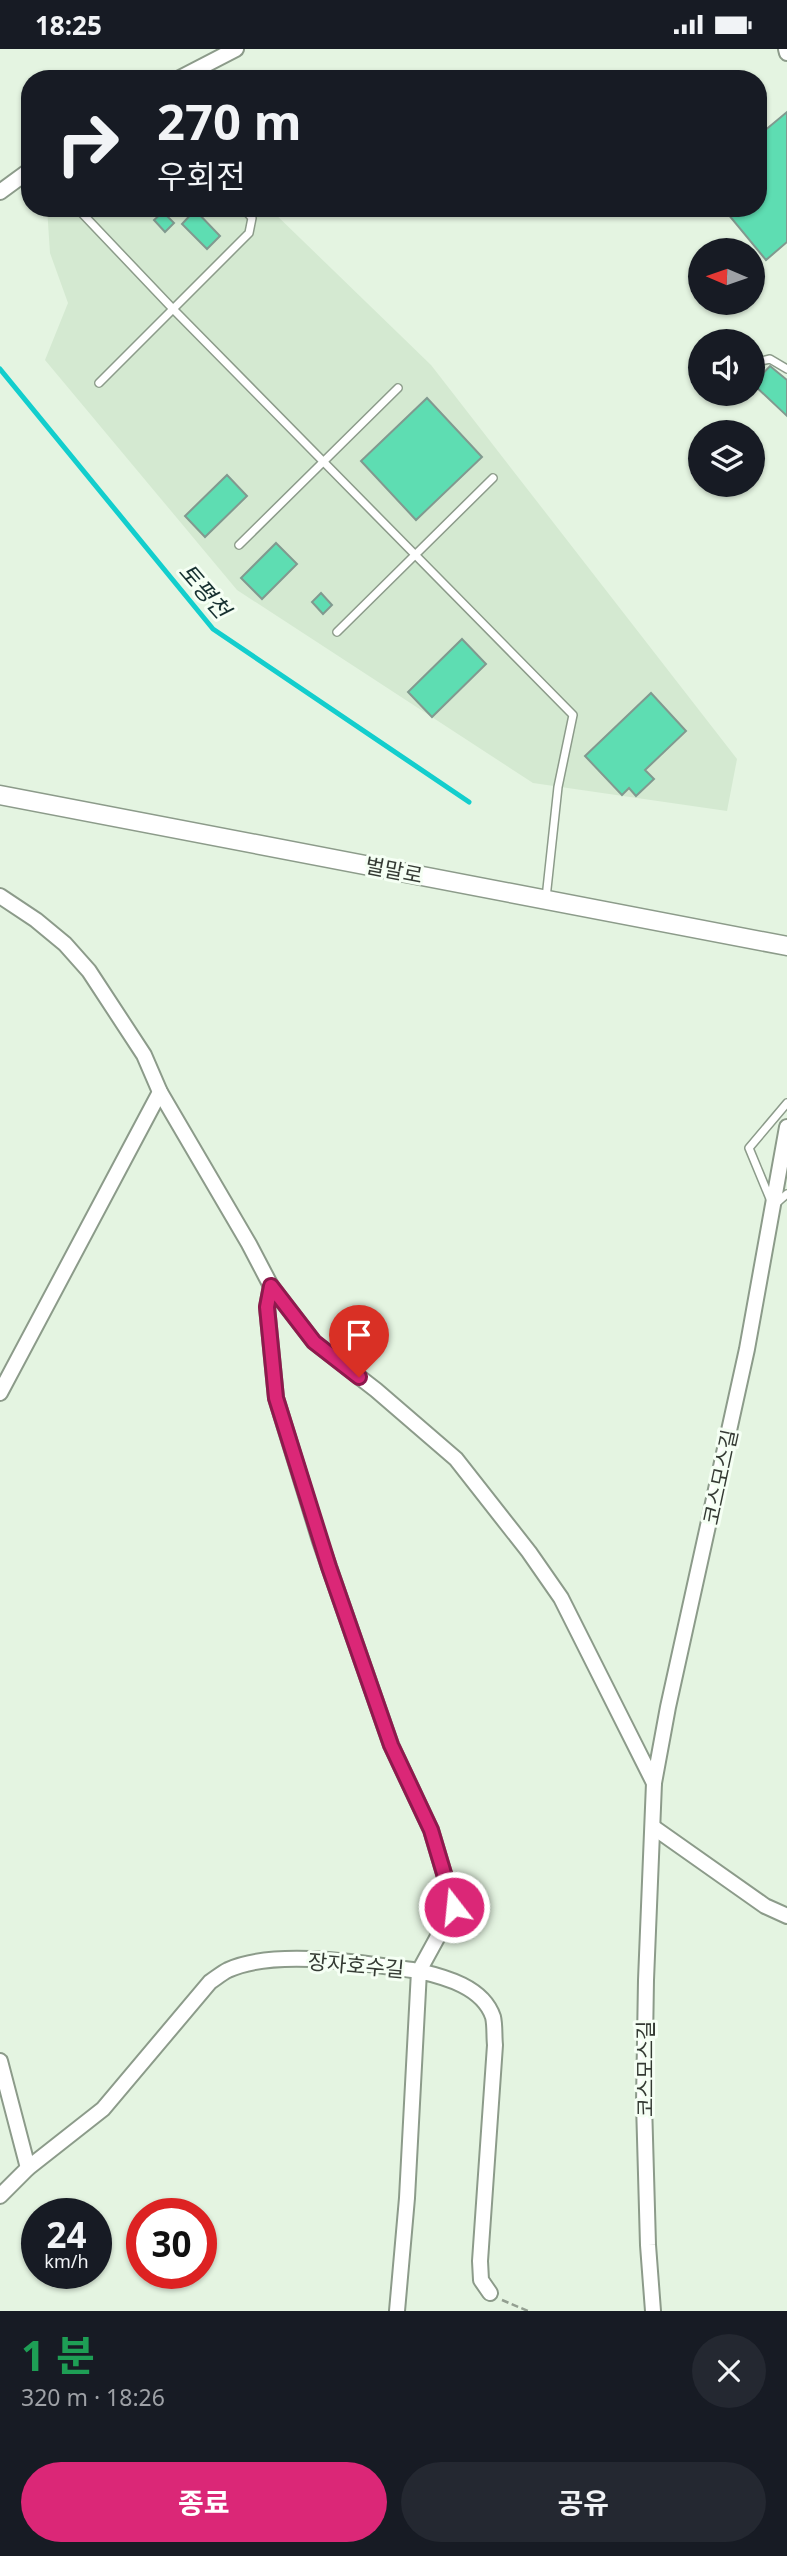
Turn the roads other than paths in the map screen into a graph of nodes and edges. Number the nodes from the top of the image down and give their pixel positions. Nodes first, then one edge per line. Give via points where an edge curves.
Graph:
1 (236, 49) edge
2 (195, 70) edge
3 (21, 177) edge
4 (0, 192) edge
5 (86, 217) edge
6 (250, 217) edge
7 (173, 309) junction
8 (765, 360) edge
9 (787, 369) edge
10 (99, 383) dead end
11 (398, 388) dead end
12 (324, 463) junction
13 (494, 478) dead end
14 (239, 545) dead end
15 (416, 554) junction
16 (337, 632) dead end
17 (0, 796) edge
18 (0, 896) edge
19 (546, 899) junction
20 (787, 946) edge
21 (160, 1092) junction
22 (787, 1103) edge
23 (787, 1126) edge
24 (787, 1194) edge
25 (773, 1206) junction
26 (271, 1286) junction
27 (0, 1393) edge
28 (654, 1783) junction
29 (653, 1827) junction
30 (787, 1916) edge
31 (419, 1971) junction
32 (0, 2061) edge
33 (28, 2168) junction
34 (0, 2196) edge
35 (490, 2293) road end
36 (397, 2311) edge
37 (653, 2311) edge

1 - 2 street
3 - 4 street
5 - 7 lane
6 - 7 lane via 249,233
7 - 10 lane
7 - 12 lane
8 - 9 lane
11 - 12 lane
12 - 14 lane
12 - 15 lane
13 - 15 lane
15 - 16 lane
15 - 19 lane via 573,715 558,787
17 - 19 street, 벌말로
18 - 21 street via 65,944 89,971 144,1055
19 - 20 street, 벌말로
21 - 26 street
21 - 27 street
22 - 25 lane via 749,1148
23 - 25 street, 코스모스길
24 - 25 lane
25 - 28 street, 코스모스길 via 745,1362
26 - 28 street via 314,1342 457,1459 497,1508 561,1598
26 - 31 street, 장자호수길 via 267,1307 276,1398 391,1745 431,1830 454,1907
28 - 29 street, 코스모스길
29 - 30 street via 765,1906
29 - 37 street, 코스모스길 via 644,2103
31 - 33 street, 장자호수길 via 288,1959 228,1970 210,1982 103,2109
31 - 35 street via 460,1984 485,2002 493,2017 480,2261 481,2280
31 - 36 street
32 - 33 street
33 - 34 street, 장자호수길

